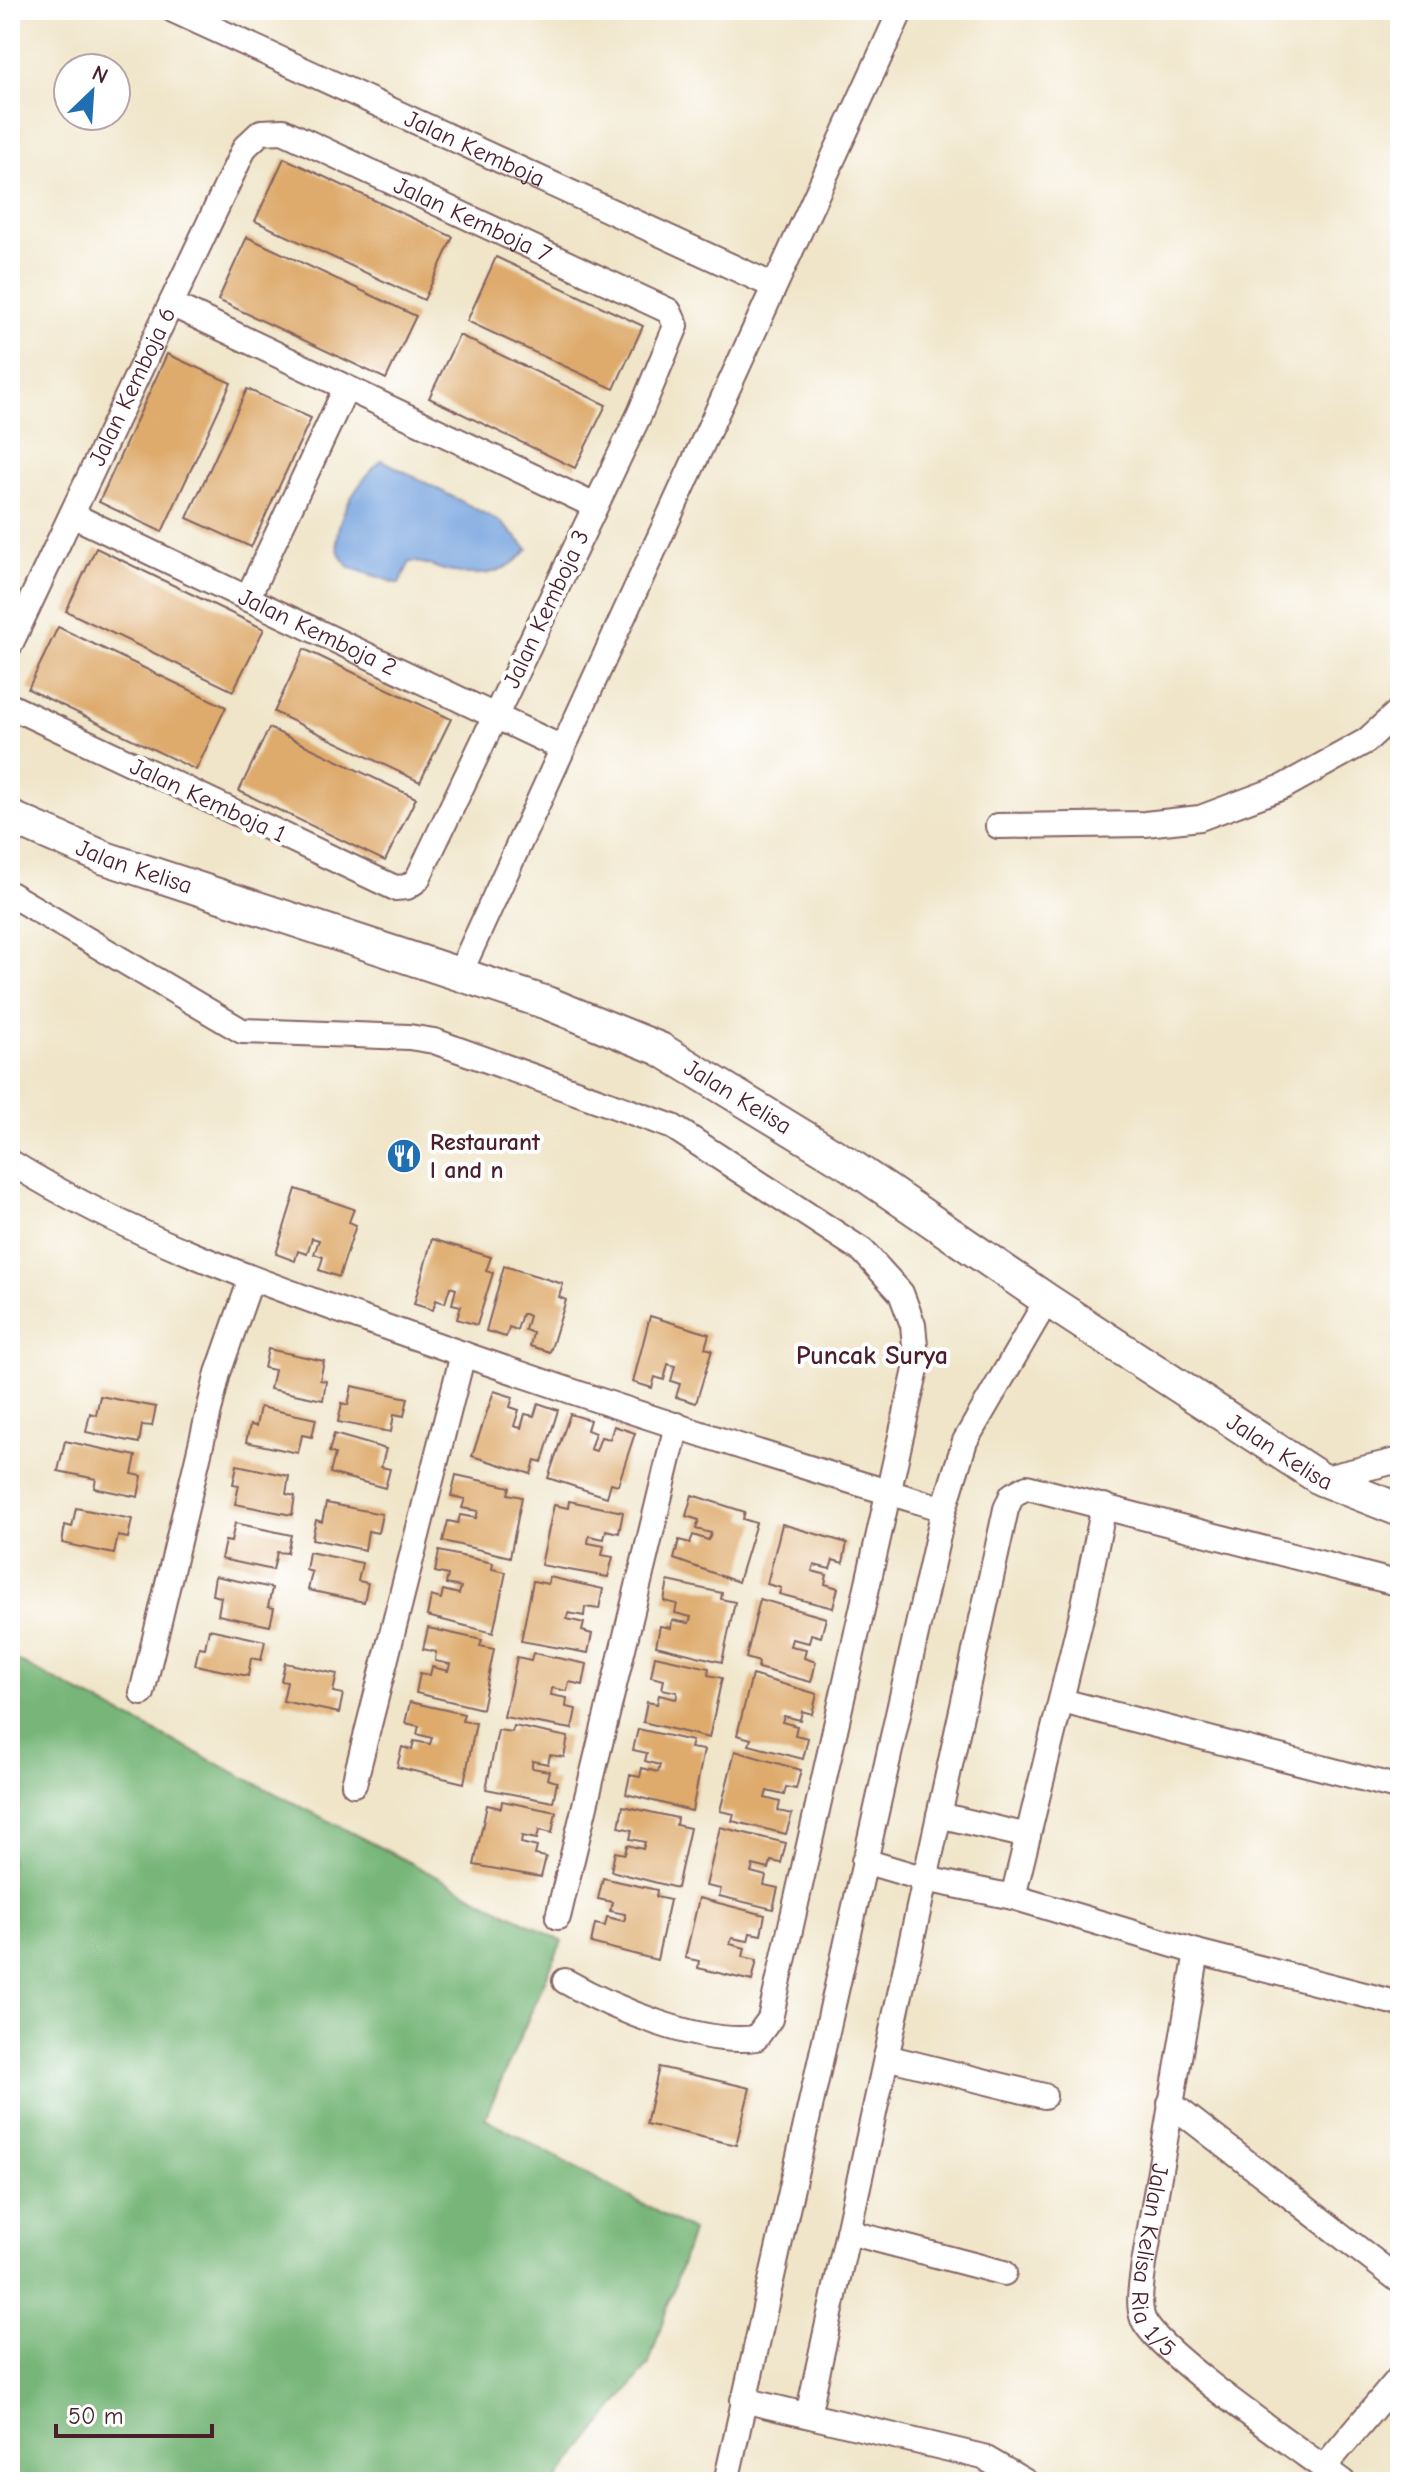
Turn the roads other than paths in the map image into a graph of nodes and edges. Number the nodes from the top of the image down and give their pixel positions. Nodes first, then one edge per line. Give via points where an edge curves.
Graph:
1 (173, 10) edge
2 (901, 10) edge
3 (261, 132) joint
4 (774, 286) junction
5 (171, 304) junction
6 (676, 326) joint
7 (346, 388) junction
8 (595, 506) junction
9 (72, 515) junction
10 (247, 599) junction
11 (10, 645) edge
12 (10, 706) edge
13 (1400, 710) edge
14 (495, 717) junction
15 (562, 748) junction
16 (10, 817) edge
17 (998, 826) dead end
18 (407, 887) joint
19 (10, 894) edge
20 (459, 975) junction
21 (10, 1162) edge
22 (251, 1279) junction
23 (1047, 1300) junction
24 (463, 1354) junction
25 (677, 1425) junction
26 (1400, 1460) edge
27 (1321, 1479) junction
28 (887, 1492) junction
29 (1104, 1506) junction
30 (944, 1509) junction
31 (1400, 1510) edge
32 (1400, 1584) edge
33 (142, 1693) dead end
34 (1062, 1701) junction
35 (354, 1784) dead end
36 (1400, 1788) edge
37 (939, 1815) junction
38 (1028, 1836) junction
39 (864, 1861) junction
40 (925, 1879) junction
41 (1013, 1897) junction
42 (558, 1917) dead end
43 (1197, 1952) junction
44 (565, 1981) dead end
45 (1400, 2004) edge
46 (886, 2057) junction
47 (1044, 2096) dead end
48 (1170, 2103) junction
49 (848, 2232) junction
50 (1004, 2273) dead end
51 (1400, 2281) edge
52 (1400, 2377) edge
53 (743, 2400) junction
54 (808, 2415) junction
55 (1334, 2475) edge
56 (726, 2482) edge
57 (1026, 2482) edge

1 - 4 street, Jalan Kemboja
2 - 4 street
3 - 5 street, Jalan Kemboja 6 via 245,147
3 - 6 street, Jalan Kemboja 7 via 283,131 482,222 669,311
4 - 15 street
5 - 7 street
5 - 9 street, Jalan Kemboja 6
6 - 8 street, Jalan Kemboja 3
7 - 8 street
7 - 10 street
8 - 14 street, Jalan Kemboja 3
9 - 10 street, Jalan Kemboja 2
9 - 11 street, Jalan Kemboja 6
10 - 14 street, Jalan Kemboja 2
12 - 18 street, Jalan Kemboja 1 via 395,888
13 - 17 street via 1366,741 1283,787 1200,818
14 - 15 street, Jalan Kemboja 2
14 - 18 street, Jalan Kemboja 3 via 417,880
15 - 20 street
16 - 20 main road, Jalan Kelisa via 105,858
19 - 28 street via 242,1031 434,1041 640,1112 693,1139 863,1251 901,1293 913,1325 917,1365
20 - 23 main road, Jalan Kelisa via 614,1028 689,1064 850,1165
21 - 22 street via 116,1222
22 - 24 street
22 - 33 street via 218,1373
23 - 27 main road, Jalan Kelisa
23 - 30 street via 965,1441
24 - 25 street
24 - 35 street
25 - 28 street
25 - 42 street
26 - 27 street
27 - 31 main road, Jalan Kelisa
28 - 30 street
28 - 44 street via 770,2019 756,2038 714,2037 607,2005
29 - 32 street
29 - 34 street
29 - 37 street via 1027,1487 1012,1495
30 - 39 street
34 - 36 street
34 - 38 street
37 - 38 street
37 - 40 street
38 - 41 street
39 - 40 street
39 - 53 street
40 - 41 street
40 - 46 street
41 - 43 street
43 - 45 street
43 - 48 street, Jalan Kelisa Ria 1/5
46 - 47 street
46 - 49 street
48 - 51 street
48 - 55 street, Jalan Kelisa Ria 1/5 via 1140,2295 1143,2319 1181,2360
49 - 50 street
49 - 54 street
52 - 55 street
53 - 54 street
53 - 56 street
54 - 57 street via 983,2457

